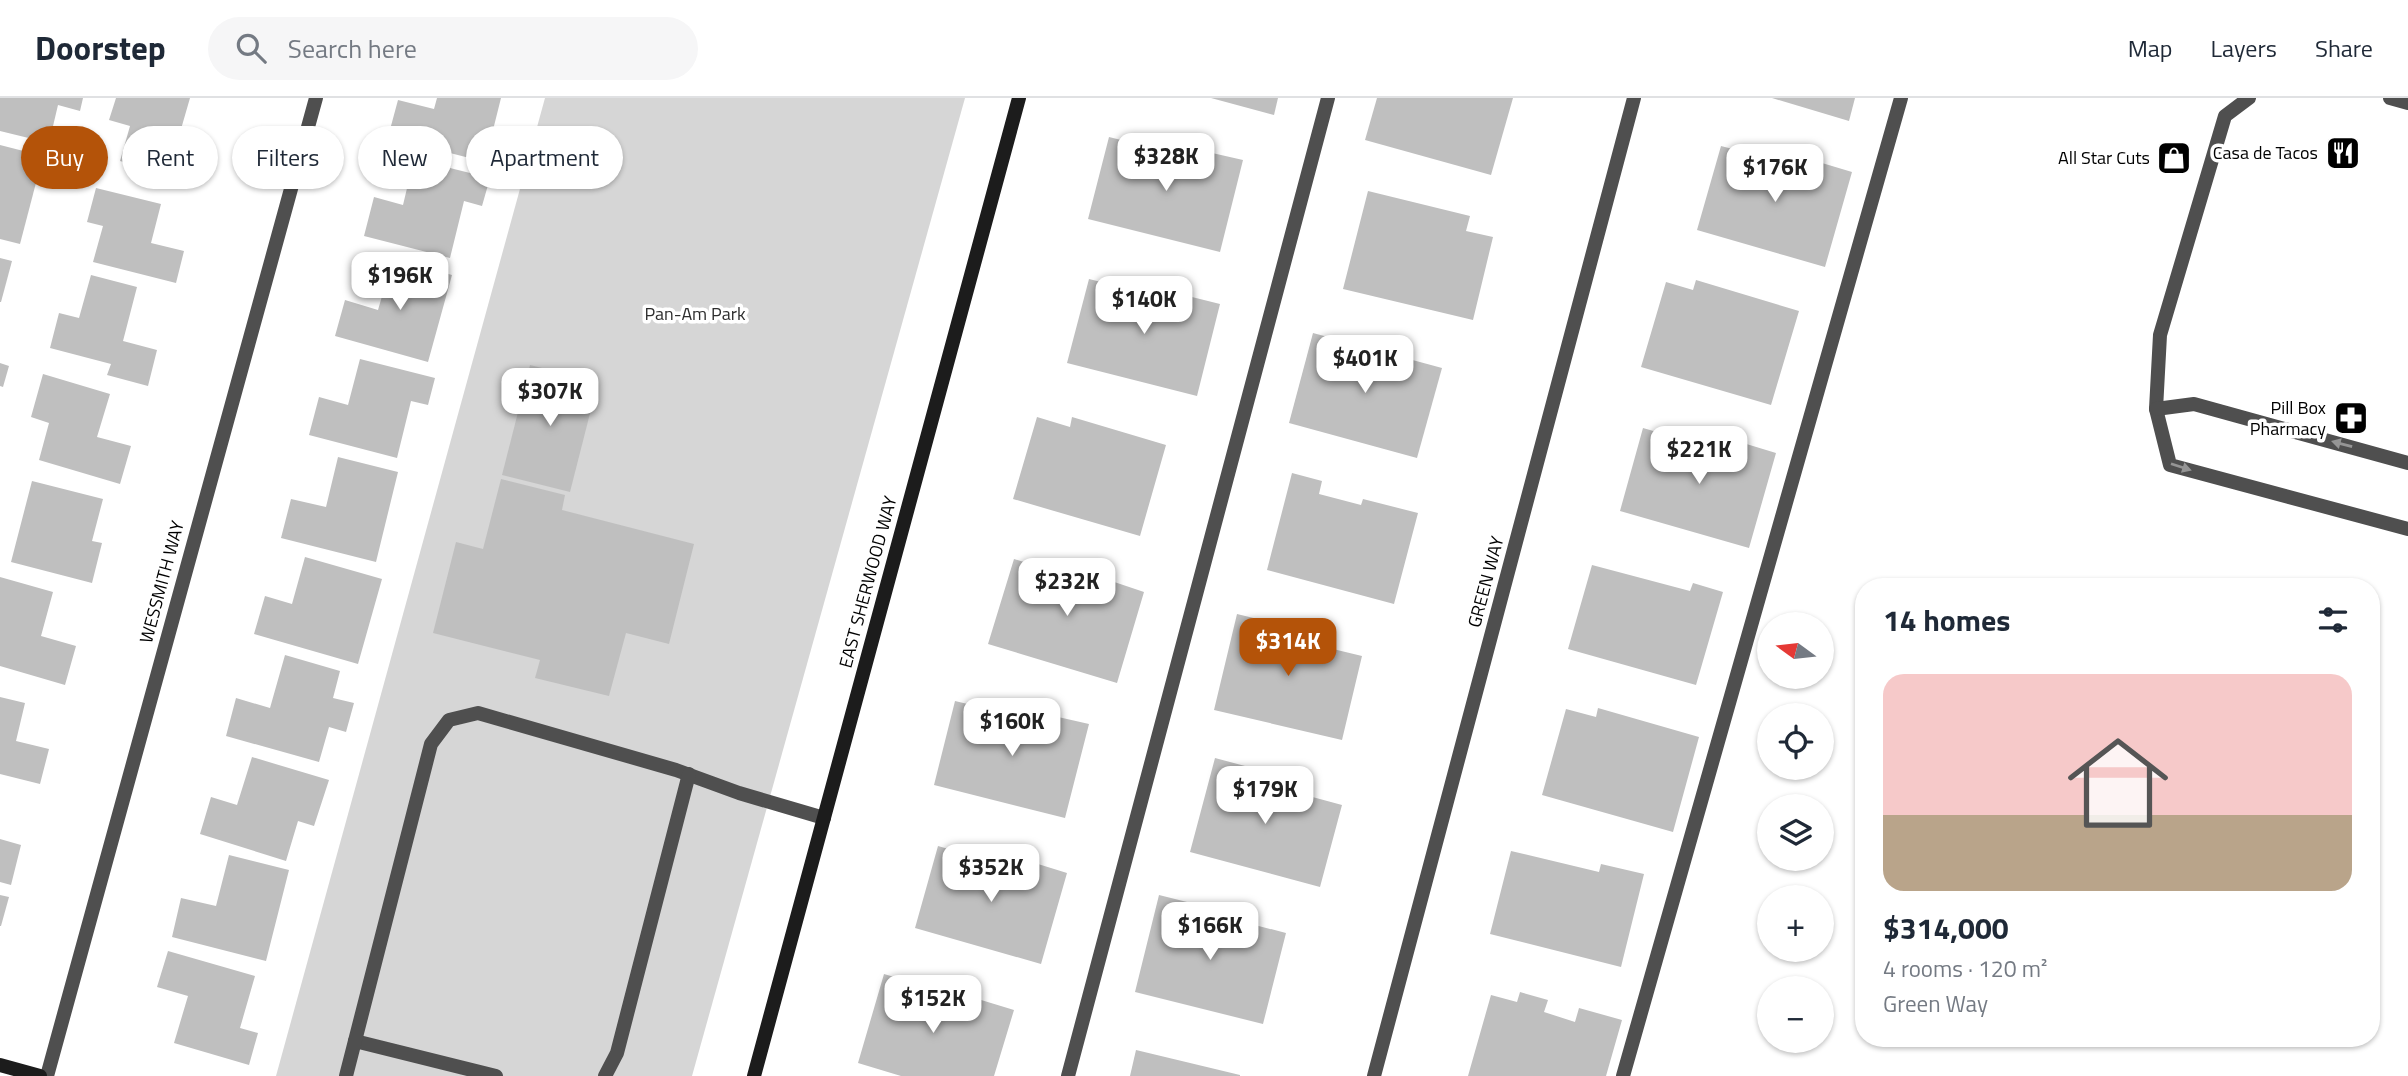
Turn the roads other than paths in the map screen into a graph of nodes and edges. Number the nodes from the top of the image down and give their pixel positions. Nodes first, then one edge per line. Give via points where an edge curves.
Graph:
1 (316, 98) edge
2 (1019, 98) edge
3 (1328, 98) edge
4 (1634, 98) edge
5 (1901, 98) edge
6 (2249, 98) edge
7 (2390, 98) edge
8 (2408, 103) edge
9 (2156, 409) junction
10 (2408, 463) edge
11 (2408, 530) edge
12 (689, 774) junction
13 (824, 818) junction
14 (355, 1041) junction
15 (0, 1065) edge
16 (40, 1076) edge
17 (47, 1076) edge
18 (346, 1076) edge
19 (496, 1076) edge
20 (605, 1076) edge
21 (754, 1076) edge
22 (1068, 1076) edge
23 (1374, 1076) edge
24 (1623, 1076) edge

1 - 17 street, WESSMITH WAY
2 - 13 street, EAST SHERWOOD WAY
3 - 22 street
4 - 23 street, GREEN WAY
5 - 24 street
6 - 9 street via 2224,116 2160,335
7 - 8 street
10 -> 9 street via 2194,404
9 -> 11 street via 2170,465
12 - 13 street
12 - 14 street via 478,713 449,720 431,744
12 - 20 street via 617,1053
13 - 21 street, EAST SHERWOOD WAY
14 - 18 street
14 - 19 street
15 - 16 street

